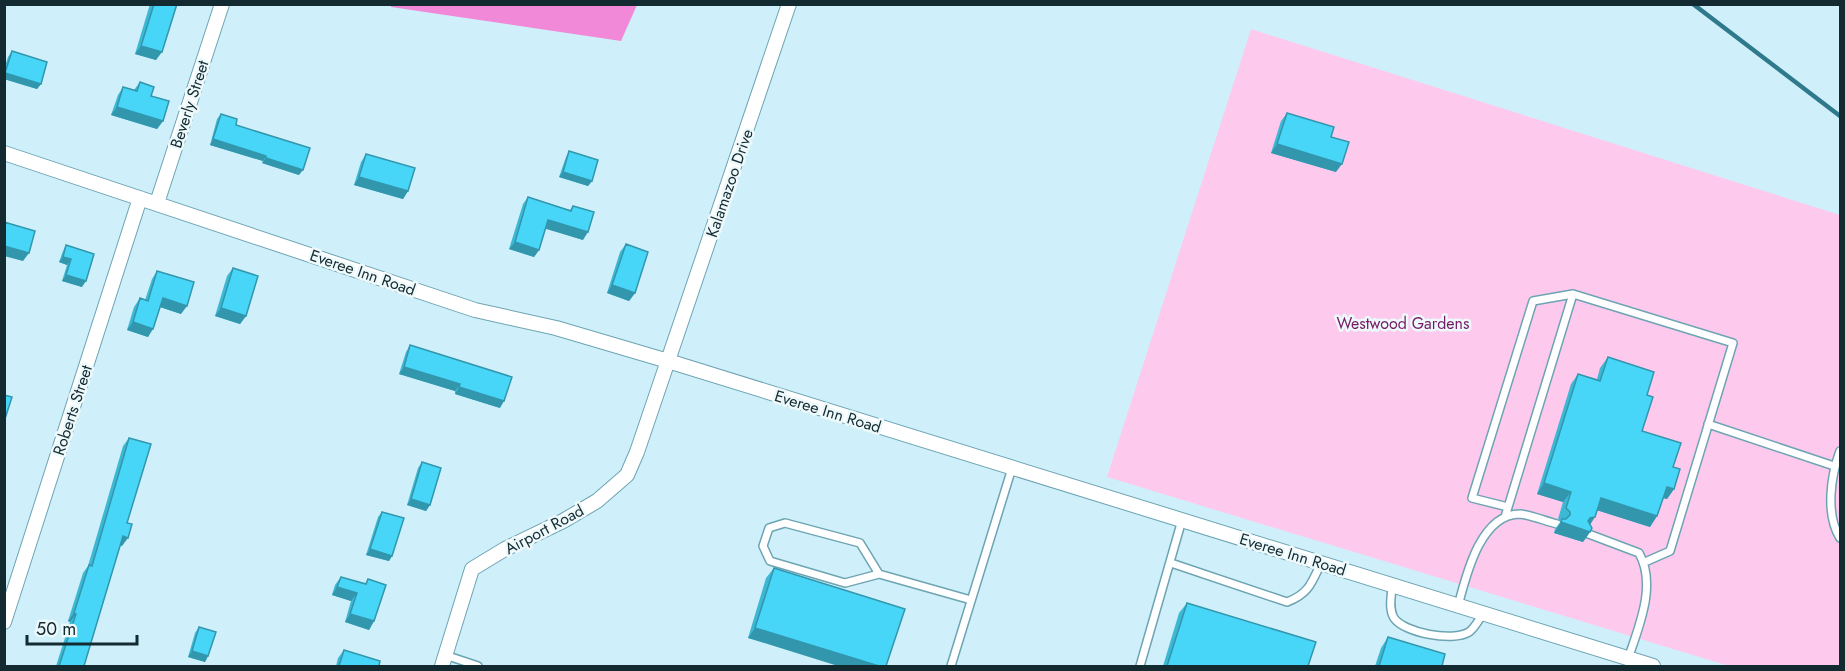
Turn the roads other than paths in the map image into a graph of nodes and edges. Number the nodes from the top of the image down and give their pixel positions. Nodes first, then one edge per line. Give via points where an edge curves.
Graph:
1 (222, 4) edge
2 (789, 4) edge
3 (4, 153) edge
4 (140, 198) junction
5 (157, 203) junction
6 (1573, 294) junction
7 (668, 361) junction
8 (1708, 424) junction
9 (1840, 451) edge
10 (1834, 466) junction
11 (1012, 468) junction
12 (1508, 507) junction
13 (1505, 517) junction
14 (1182, 519) junction
15 (1557, 524) dead end
16 (1586, 533) edge
17 (1840, 538) edge
18 (1645, 562) junction
19 (1171, 563) junction
20 (1321, 563) junction
21 (879, 574) junction
22 (1392, 585) junction
23 (971, 600) junction
24 (1458, 606) junction
25 (1484, 614) junction
26 (4, 622) edge
27 (1628, 659) junction
28 (444, 661) edge
29 (478, 666) edge
30 (951, 666) edge
31 (1140, 666) edge
32 (1653, 666) edge

1 - 5 street, Beverly Street
2 - 7 street, Kalamazoo Drive
3 - 4 street, Everee Inn Road
4 - 5 street, Everee Inn Road
4 - 26 street, Roberts Street
5 - 7 street, Everee Inn Road via 475,310 556,328
6 - 8 lane via 1733,344
6 - 12 lane
6 - 12 lane via 1533,301 1472,498
7 - 11 street, Everee Inn Road
7 - 28 street, Airport Road via 627,475 597,501 472,569
8 - 10 lane
8 - 18 lane via 1670,551
9 - 10 lane
10 - 17 lane via 1830,500
11 - 14 street, Everee Inn Road
11 - 23 lane
12 - 13 lane
13 - 15 lane via 1520,514
13 - 24 lane via 1485,534 1470,563
14 - 19 lane
14 - 20 street, Everee Inn Road
16 - 18 lane via 1639,553
18 - 27 lane via 1645,604
19 - 20 lane via 1287,602 1300,597 1310,586
19 - 31 lane
20 - 22 street, Everee Inn Road
21 - 21 lane via 845,583 770,561 763,546 769,528 785,523 860,543
21 - 23 lane
22 - 24 street, Everee Inn Road
22 - 25 lane via 1391,609 1404,626 1441,637 1456,637 1470,632
23 - 30 lane
24 - 25 street, Everee Inn Road
25 - 27 street, Everee Inn Road
27 - 32 street, Everee Inn Road
28 - 29 lane

